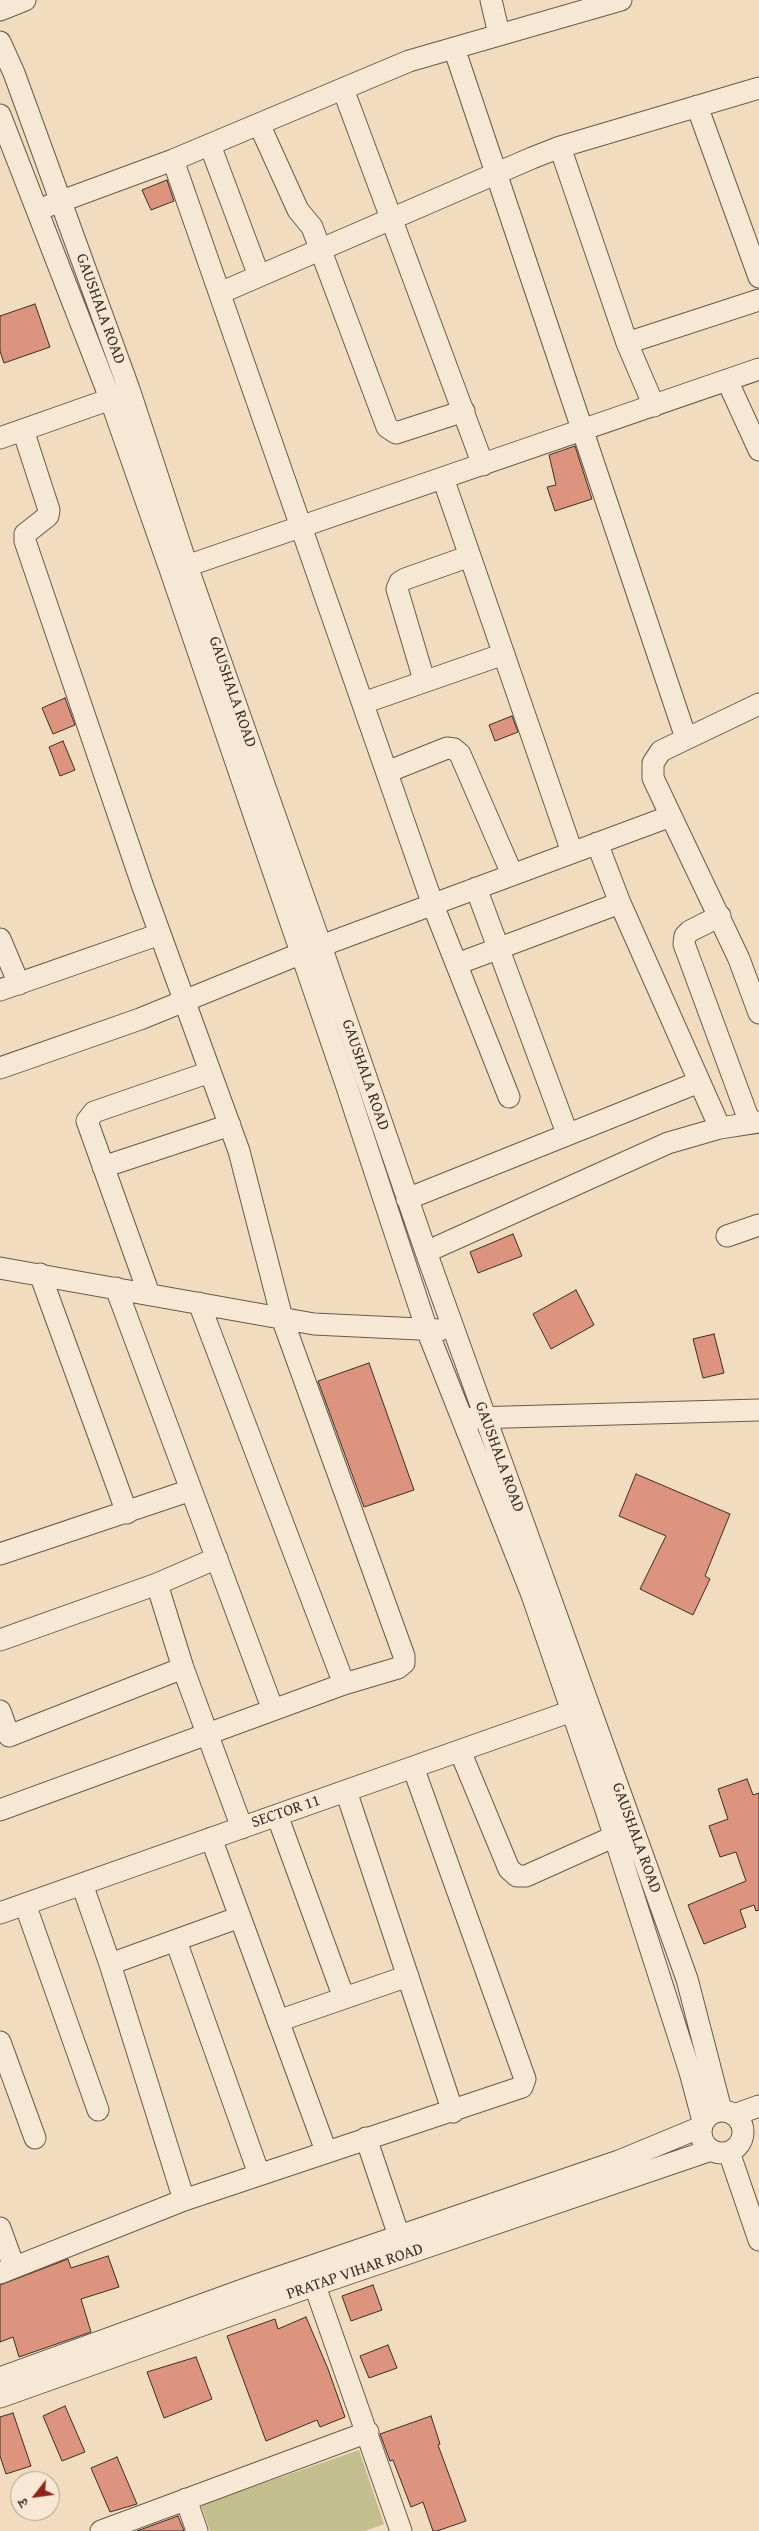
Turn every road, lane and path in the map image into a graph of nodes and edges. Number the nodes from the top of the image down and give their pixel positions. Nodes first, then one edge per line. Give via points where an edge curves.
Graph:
1 (25, 0) edge
2 (491, 0) edge
3 (621, 0) edge
4 (0, 10) edge
5 (499, 34) junction
6 (0, 43) edge
7 (454, 48) junction
8 (759, 88) edge
9 (343, 89) junction
10 (697, 106) junction
11 (0, 115) edge
12 (259, 124) junction
13 (210, 145) junction
14 (560, 147) junction
15 (174, 160) junction
16 (496, 174) junction
17 (61, 201) junction
18 (37, 210) junction
19 (392, 220) junction
20 (322, 250) junction
21 (259, 276) junction
22 (759, 277) edge
23 (220, 293) junction
24 (759, 300) edge
25 (627, 343) junction
26 (759, 369) edge
27 (727, 380) junction
28 (130, 392) junction
29 (110, 398) junction
30 (654, 406) junction
31 (464, 411) junction
32 (23, 430) junction
33 (582, 431) junction
34 (0, 438) edge
35 (759, 450) edge
36 (483, 464) junction
37 (444, 478) junction
38 (301, 525) junction
39 (470, 556) junction
40 (179, 568) junction
41 (504, 654) junction
42 (424, 680) junction
43 (363, 703) junction
44 (759, 704) edge
45 (686, 738) junction
46 (387, 772) junction
47 (671, 816) junction
48 (597, 843) junction
49 (572, 852) junction
50 (512, 874) junction
51 (476, 888) junction
52 (620, 903) junction
53 (434, 905) junction
54 (720, 916) junction
55 (160, 934) junction
56 (0, 939) edge
57 (312, 949) junction
58 (499, 950) junction
59 (456, 964) junction
60 (9, 987) edge
61 (185, 1002) junction
62 (759, 1013) edge
63 (0, 1068) edge
64 (210, 1072) junction
65 (699, 1082) junction
66 (509, 1097) dead end
67 (755, 1122) edge
68 (230, 1125) junction
69 (720, 1128) junction
70 (567, 1133) junction
71 (102, 1167) junction
72 (408, 1198) junction
73 (759, 1225) edge
74 (727, 1236) dead end
75 (426, 1252) junction
76 (0, 1268) edge
77 (40, 1274) junction
78 (116, 1288) junction
79 (149, 1294) junction
80 (199, 1303) junction
81 (282, 1318) junction
82 (427, 1330) junction
83 (454, 1330) junction
84 (759, 1410) edge
85 (462, 1418) junction
86 (485, 1418) junction
87 (192, 1490) junction
88 (128, 1513) junction
89 (0, 1554) edge
90 (217, 1558) junction
91 (157, 1584) junction
92 (0, 1640) edge
93 (184, 1668) junction
94 (344, 1684) junction
95 (273, 1710) junction
96 (0, 1711) edge
97 (572, 1711) junction
98 (207, 1734) junction
99 (5, 1738) edge
100 (460, 1751) junction
101 (413, 1767) junction
102 (347, 1793) junction
103 (0, 1810) edge
104 (277, 1815) junction
105 (242, 1828) junction
106 (613, 1837) junction
107 (212, 1838) junction
108 (82, 1884) junction
109 (25, 1904) junction
110 (0, 1913) edge
111 (240, 1917) junction
112 (176, 1940) junction
113 (110, 1964) junction
114 (408, 1976) junction
115 (344, 1998) junction
116 (278, 2021) junction
117 (0, 2042) edge
118 (759, 2106) edge
119 (98, 2110) dead end
120 (453, 2112) junction
121 (715, 2118) junction
122 (35, 2138) dead end
123 (366, 2138) junction
124 (735, 2144) edge
125 (326, 2151) junction
126 (259, 2174) junction
127 (184, 2200) junction
128 (0, 2228) edge
129 (399, 2236) junction
130 (759, 2240) edge
131 (7, 2270) edge
132 (312, 2276) junction
133 (0, 2378) edge
134 (0, 2397) edge
135 (368, 2432) junction
136 (186, 2499) junction
137 (397, 2530) edge
138 (101, 2531) edge
139 (197, 2531) edge

1 - 4 street
2 - 5 street
3 - 5 street
5 - 7 street
6 - 17 street, GAUSHALA ROAD
7 - 9 street via 409,61
7 - 16 street
8 - 10 street
9 - 12 street
9 - 19 street
10 - 14 street
10 - 22 street
11 - 18 street, GAUSHALA ROAD
12 - 13 street
12 - 20 street via 298,210 312,226
13 - 15 street
13 - 21 street
14 - 16 street
14 - 25 street
15 - 17 street
15 - 23 street
16 - 19 street
16 - 33 street
17 - 18 street
17 - 28 street, GAUSHALA ROAD
18 - 29 street, GAUSHALA ROAD
19 - 20 street
19 - 31 street
20 - 21 street
20 - 31 street via 387,427 396,433
21 - 23 street
23 - 38 street
24 - 25 street
25 - 30 street
26 - 27 street
27 - 30 street
27 - 35 street
28 - 29 street
28 - 40 street, GAUSHALA ROAD
29 - 32 street
29 - 40 street, GAUSHALA ROAD
30 - 33 street
31 - 36 street
32 - 34 street
32 - 55 street via 49,510 48,516 25,534 25,541
33 - 36 street
33 - 45 street
36 - 37 street
37 - 38 street
37 - 39 street
38 - 40 street
38 - 43 street
39 - 41 street
39 - 42 street via 405,579 397,589
40 - 57 street, GAUSHALA ROAD
41 - 42 street
41 - 49 street
42 - 43 street
43 - 46 street
44 - 45 street
45 - 47 street via 661,751 653,763 653,778
46 - 50 street via 446,748 454,749 460,754
46 - 53 street
47 - 48 street
47 - 54 street
48 - 49 street
48 - 52 street
49 - 50 street
50 - 51 street
51 - 53 street
51 - 58 street
52 - 58 street
52 - 65 street
53 - 57 street
53 - 59 street
54 - 62 street
54 - 67 street via 690,931 684,944
55 - 60 street
55 - 61 street
56 - 60 street
57 - 61 street
57 - 72 street, GAUSHALA ROAD
57 - 82 street, GAUSHALA ROAD
58 - 59 street
58 - 70 street
59 - 66 street
61 - 63 street
61 - 64 street
64 - 68 street
64 - 71 street via 94,1112 87,1121
65 - 69 street
65 - 70 street
67 - 69 street
68 - 71 street
68 - 81 street
69 - 75 street via 668,1143
70 - 72 street
71 - 79 street
72 - 75 street, GAUSHALA ROAD
73 - 74 street
75 - 83 street, GAUSHALA ROAD
76 - 77 street
77 - 78 street
77 - 88 street
78 - 79 street
78 - 87 street
79 - 80 street
80 - 81 street
80 - 94 street
81 - 82 street via 314,1324
81 - 94 street via 404,1656 404,1663 398,1668
82 - 83 street
82 - 85 street, GAUSHALA ROAD
83 - 86 street, GAUSHALA ROAD
84 - 86 street
85 - 86 street
85 - 97 street, GAUSHALA ROAD via 532,1596
86 - 121 street, GAUSHALA ROAD via 687,1979
87 - 88 street
87 - 90 street
88 - 89 street
90 - 91 street
90 - 95 street
91 - 92 street
91 - 93 street
93 - 98 street
93 - 99 street
94 - 95 street
95 - 98 street
96 - 99 street
97 - 100 street, SECTOR 11
97 - 106 street, GAUSHALA ROAD
98 - 103 street
98 - 105 street
100 - 101 street, SECTOR 11
100 - 106 street via 509,1869 516,1876 526,1876
101 - 102 street, SECTOR 11
101 - 120 street via 525,2079 516,2091
102 - 104 street, SECTOR 11
102 - 114 street
104 - 105 street, SECTOR 11
104 - 115 street
105 - 107 street, SECTOR 11
106 - 121 street, GAUSHALA ROAD via 690,2072
107 - 108 street, SECTOR 11
107 - 111 street
108 - 109 street, SECTOR 11
108 - 113 street
109 - 110 street, SECTOR 11
109 - 119 street
111 - 112 street
111 - 116 street
112 - 113 street
112 - 126 street
113 - 127 street
114 - 115 street
114 - 120 street
115 - 116 street
116 - 125 street
117 - 122 street
118 - 121 street, PRATAP VIHAR ROAD
120 - 123 street
121 - 124 street via 742,2126
121 - 124 street via 702,2141
121 - 129 street, PRATAP VIHAR ROAD via 619,2162
123 - 125 street
123 - 129 street
124 - 130 street
124 - 132 street, PRATAP VIHAR ROAD
125 - 126 street
126 - 127 street
127 - 131 street
128 - 131 street
129 - 132 street, PRATAP VIHAR ROAD
132 - 133 street, PRATAP VIHAR ROAD
132 - 134 street, PRATAP VIHAR ROAD
132 - 135 street
135 - 136 street
135 - 137 street
136 - 138 street
136 - 139 street

